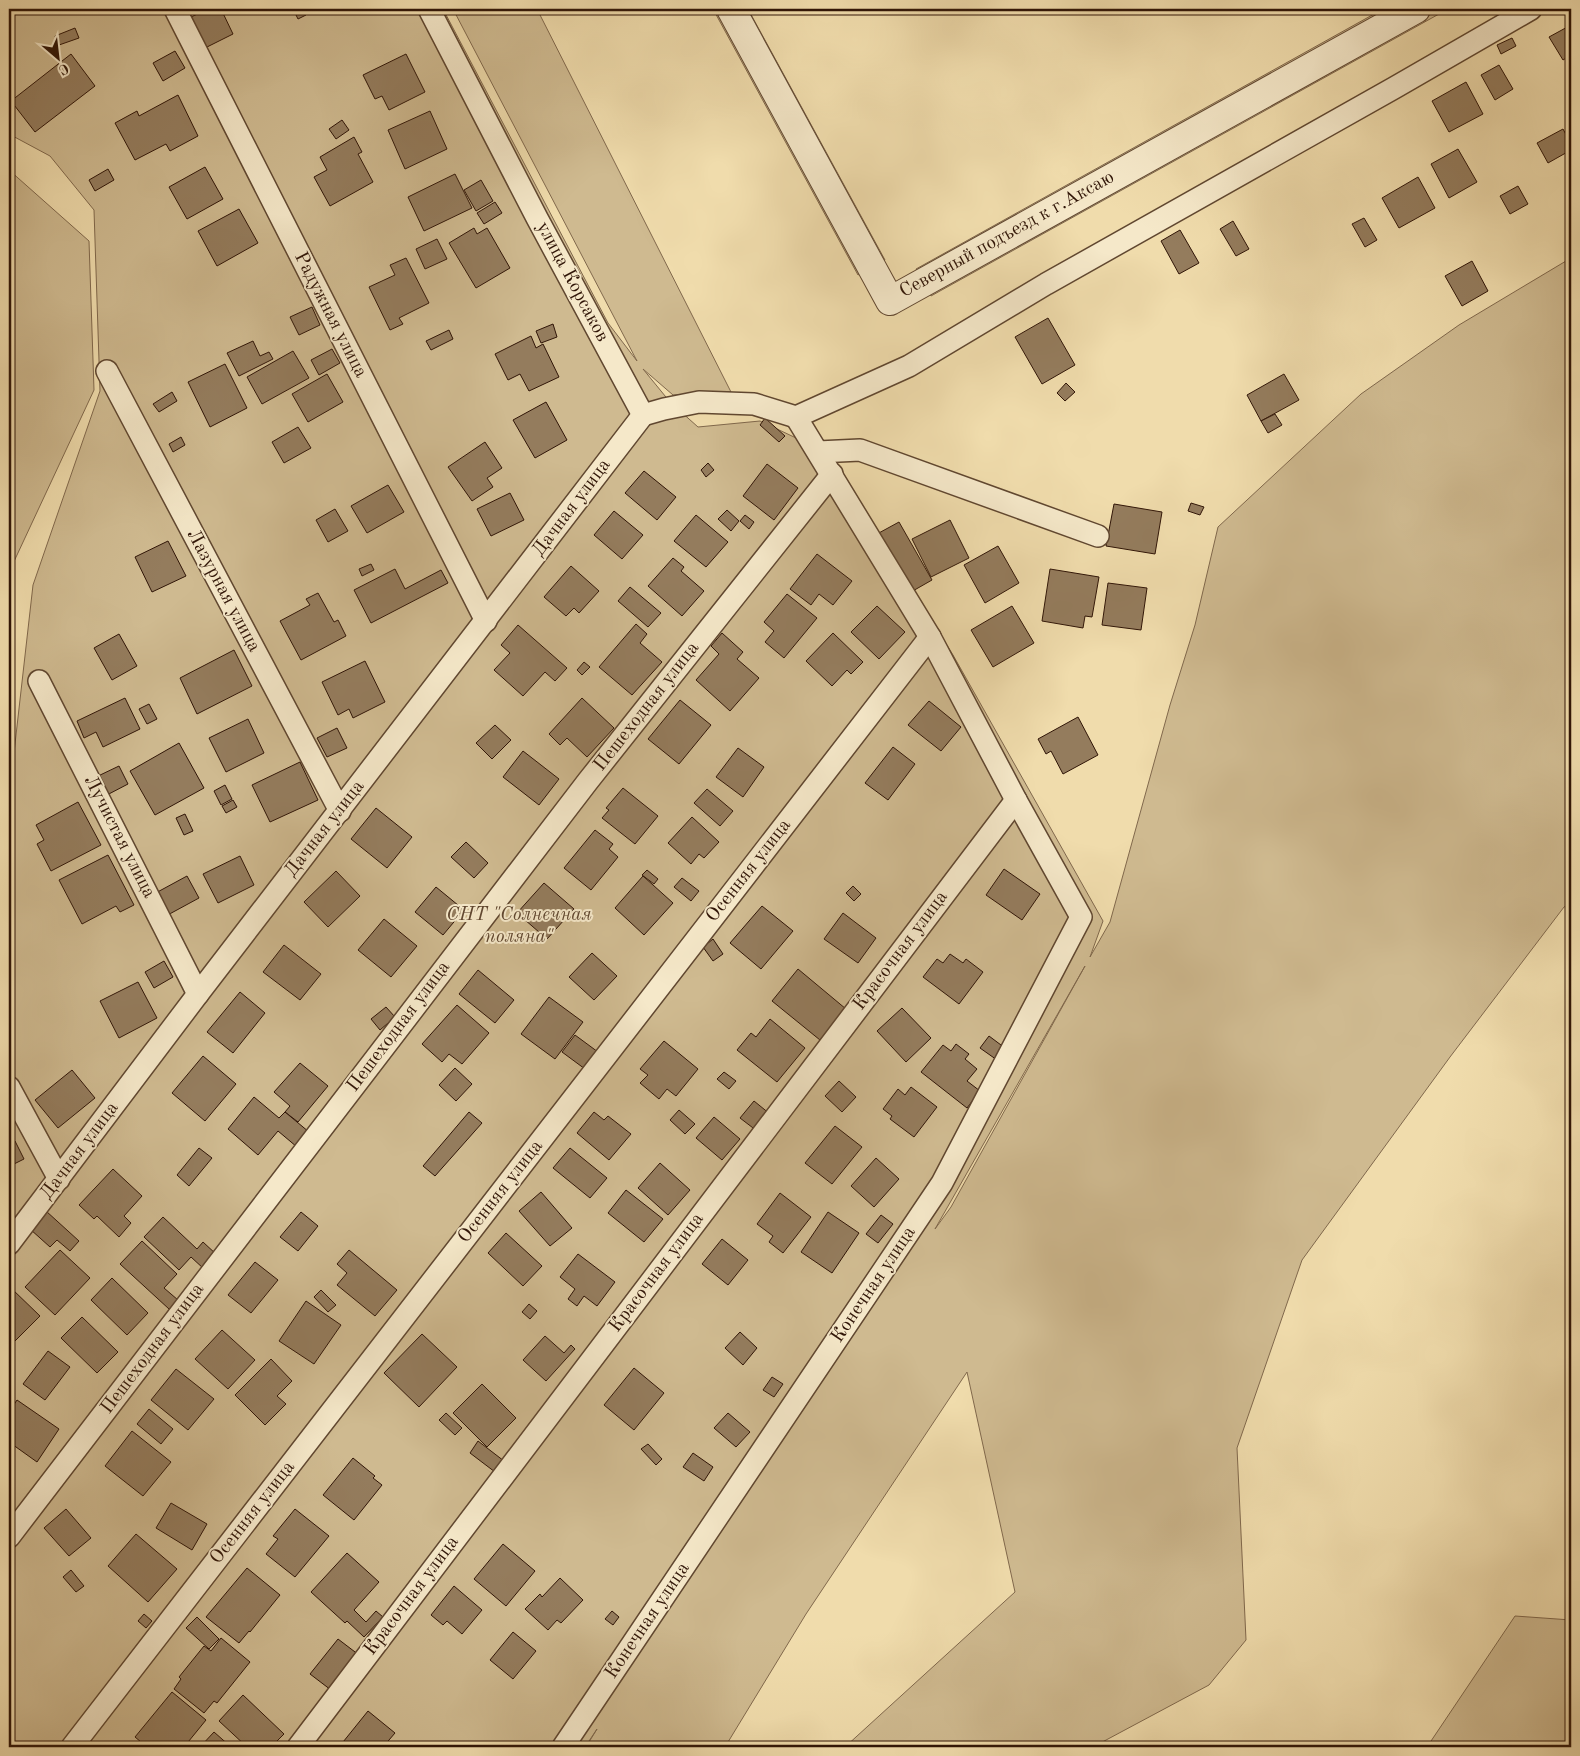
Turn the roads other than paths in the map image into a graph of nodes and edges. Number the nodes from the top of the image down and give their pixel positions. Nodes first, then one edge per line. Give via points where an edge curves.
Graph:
1 (175, 9) edge
2 (429, 9) edge
3 (731, 9) edge
4 (1416, 9) edge
5 (1531, 9) edge
6 (107, 371) dead end
7 (643, 415) junction
8 (796, 417) junction
9 (818, 452) junction
10 (832, 474) junction
11 (1098, 536) dead end
12 (486, 621) junction
13 (930, 637) junction
14 (39, 681) dead end
15 (1016, 800) junction
16 (340, 811) junction
17 (198, 994) junction
18 (9, 1087) edge
19 (59, 1179) junction
20 (9, 1244) edge
21 (9, 1537) edge
22 (72, 1747) edge
23 (298, 1747) edge
24 (563, 1747) edge

1 - 12 street, Радужная улица
2 - 7 street, улица Корсаков
3 - 4 street, Северный подъезд к г.Аксаю via 890,301
5 - 8 street via 1046,284 909,366
6 - 16 street, Лазурная улица
7 - 8 street via 699,402 754,404
7 - 12 street, Дачная улица
8 - 9 street
9 - 10 street
9 - 11 street via 860,450
10 - 13 street
10 - 21 street, Пешеходная улица via 588,781
12 - 16 street, Дачная улица
13 - 15 street
13 - 22 street, Осенняя улица
14 - 17 street, Лучистая улица
15 - 23 street, Красочная улица
15 - 24 street, Конечная улица via 1082,917 942,1183
16 - 17 street, Дачная улица
17 - 19 street, Дачная улица
18 - 19 street
19 - 20 street, Дачная улица

